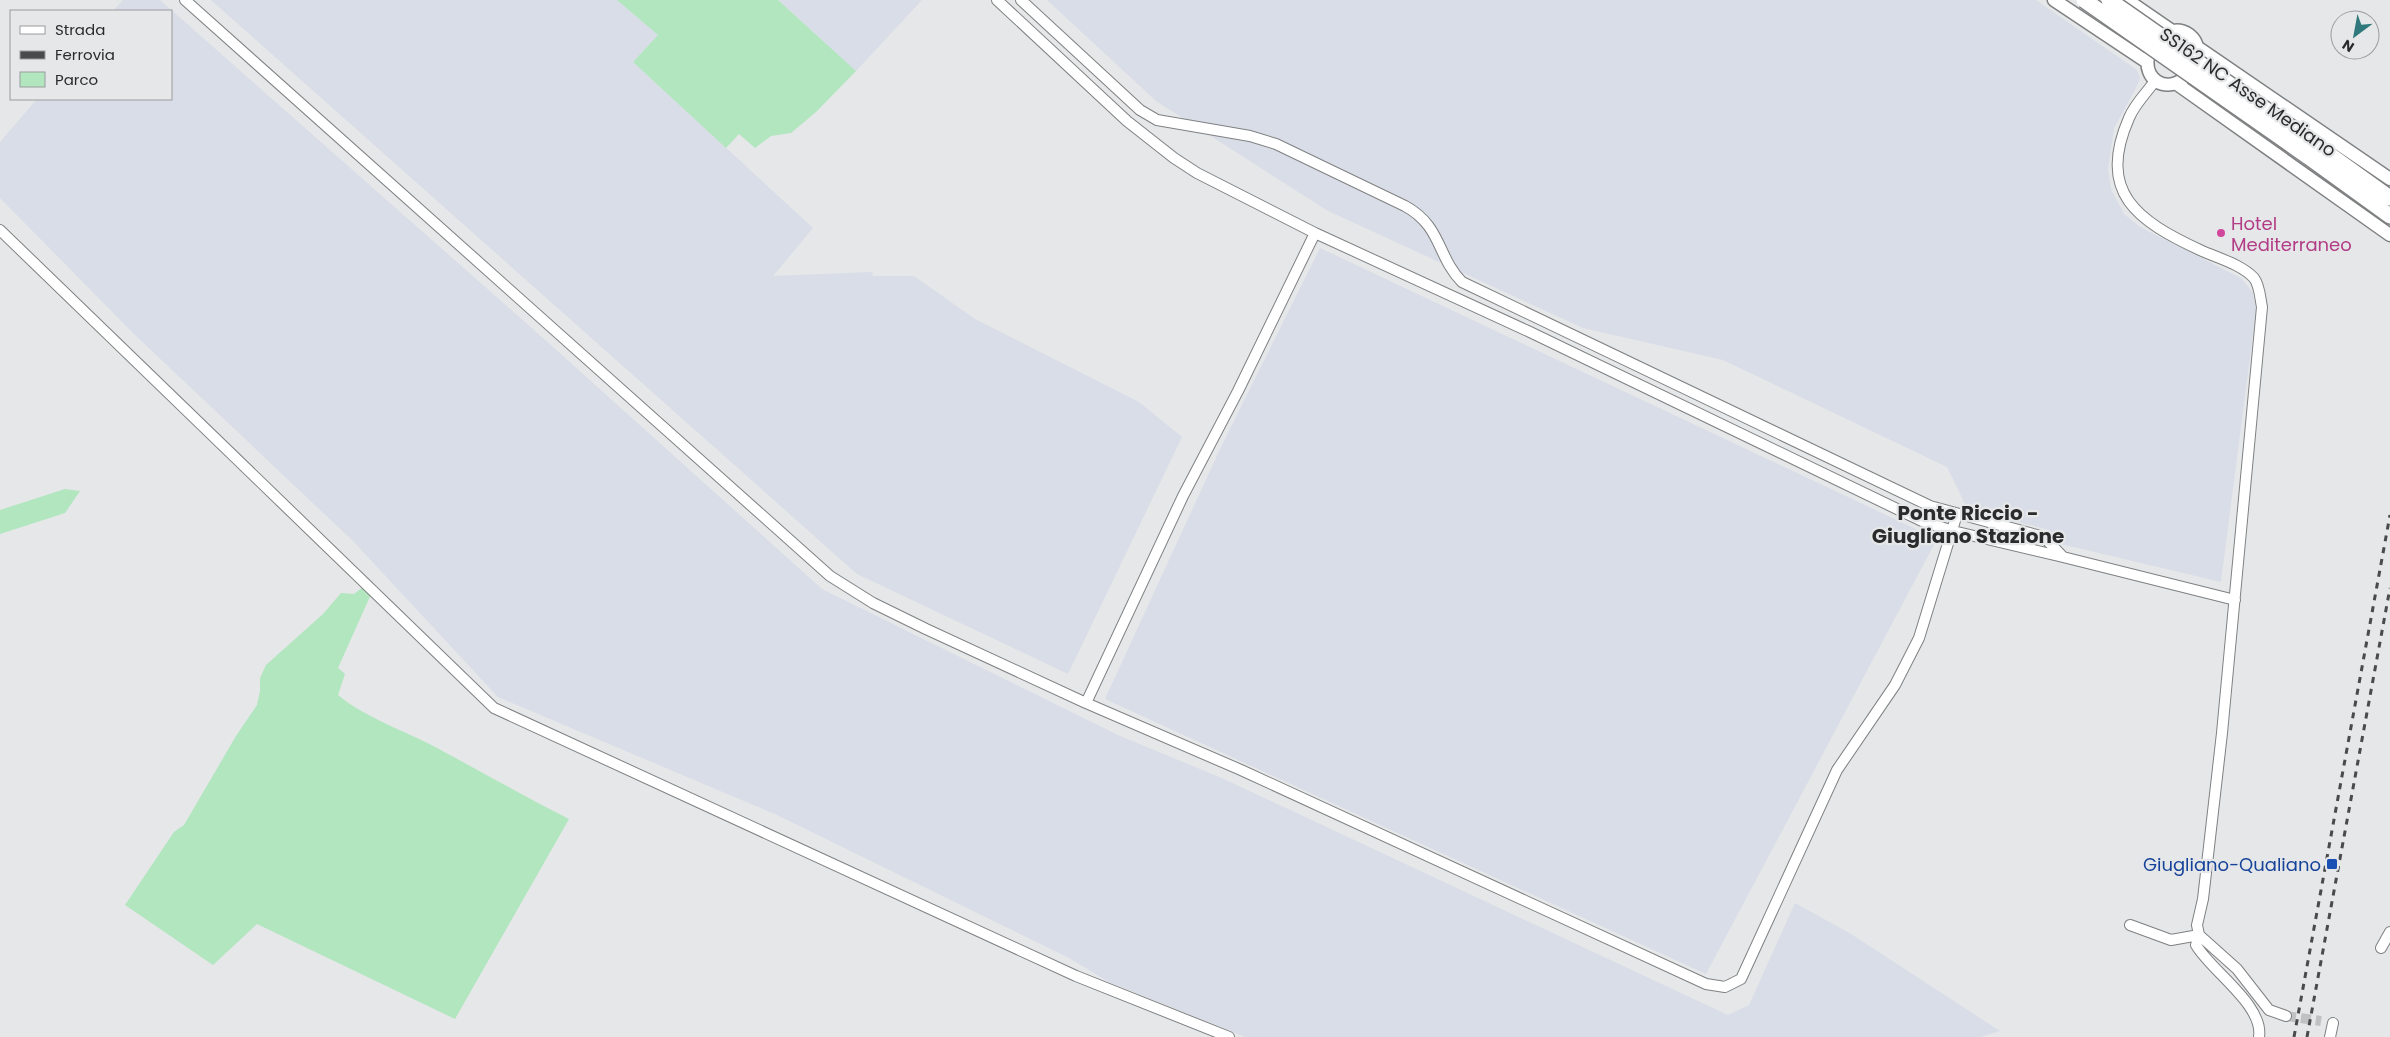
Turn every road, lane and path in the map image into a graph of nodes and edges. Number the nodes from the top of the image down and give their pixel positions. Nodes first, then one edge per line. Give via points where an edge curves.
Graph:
1 (185, 0) edge
2 (997, 0) edge
3 (1021, 0) edge
4 (2054, 0) edge
5 (2084, 0) edge
6 (2109, 0) edge
7 (2127, 0) edge
8 (2155, 81) junction
9 (2390, 179) edge
10 (2390, 198) edge
11 (2390, 216) edge
12 (0, 230) edge
13 (1316, 233) junction
14 (2390, 235) edge
15 (1958, 514) junction
16 (1953, 531) junction
17 (2063, 557) junction
18 (2235, 600) junction
19 (1086, 703) junction
20 (2130, 926) dead end
21 (2390, 932) edge
22 (2199, 935) junction
23 (2381, 948) dead end
24 (2286, 1016) tunnel mouth
25 (2333, 1023) dead end
26 (1229, 1037) edge
27 (2259, 1037) edge
28 (2330, 1037) edge

1 - 19 street via 830,576 873,603
2 - 13 street via 1127,121 1174,158 1197,173
3 - 15 street via 1150,117 1276,144 1405,206 1425,220 1455,276 1462,282 1930,506
4 - 8 main road via 2148,60 2148,71
5 - 11 highway, SS162 NC Asse Mediano, bridge
6 - 10 highway, SS162 NC Asse Mediano, bridge
7 - 9 main road via 2169,32 2186,32 2197,51
8 - 14 main road via 2163,85 2180,82
8 - 18 street via 2129,117 2119,150 2118,181 2128,202 2150,224 2245,270 2255,280 2262,307
12 - 26 street via 494,708 1076,976
13 - 16 street via 1922,521
13 - 19 street via 1183,496
15 - 16 street
15 - 17 street via 2044,536
16 - 17 street
16 - 19 street via 1919,638 1895,685 1837,770 1741,979 1726,987 1706,984 1242,770
17 - 18 street
18 - 22 street via 2203,899 2197,925
20 - 22 street via 2171,940
21 - 23 street
22 - 24 street via 2237,970 2269,1010
22 - 27 street via 2196,944 2203,956 2242,994 2260,1031
25 - 28 street

